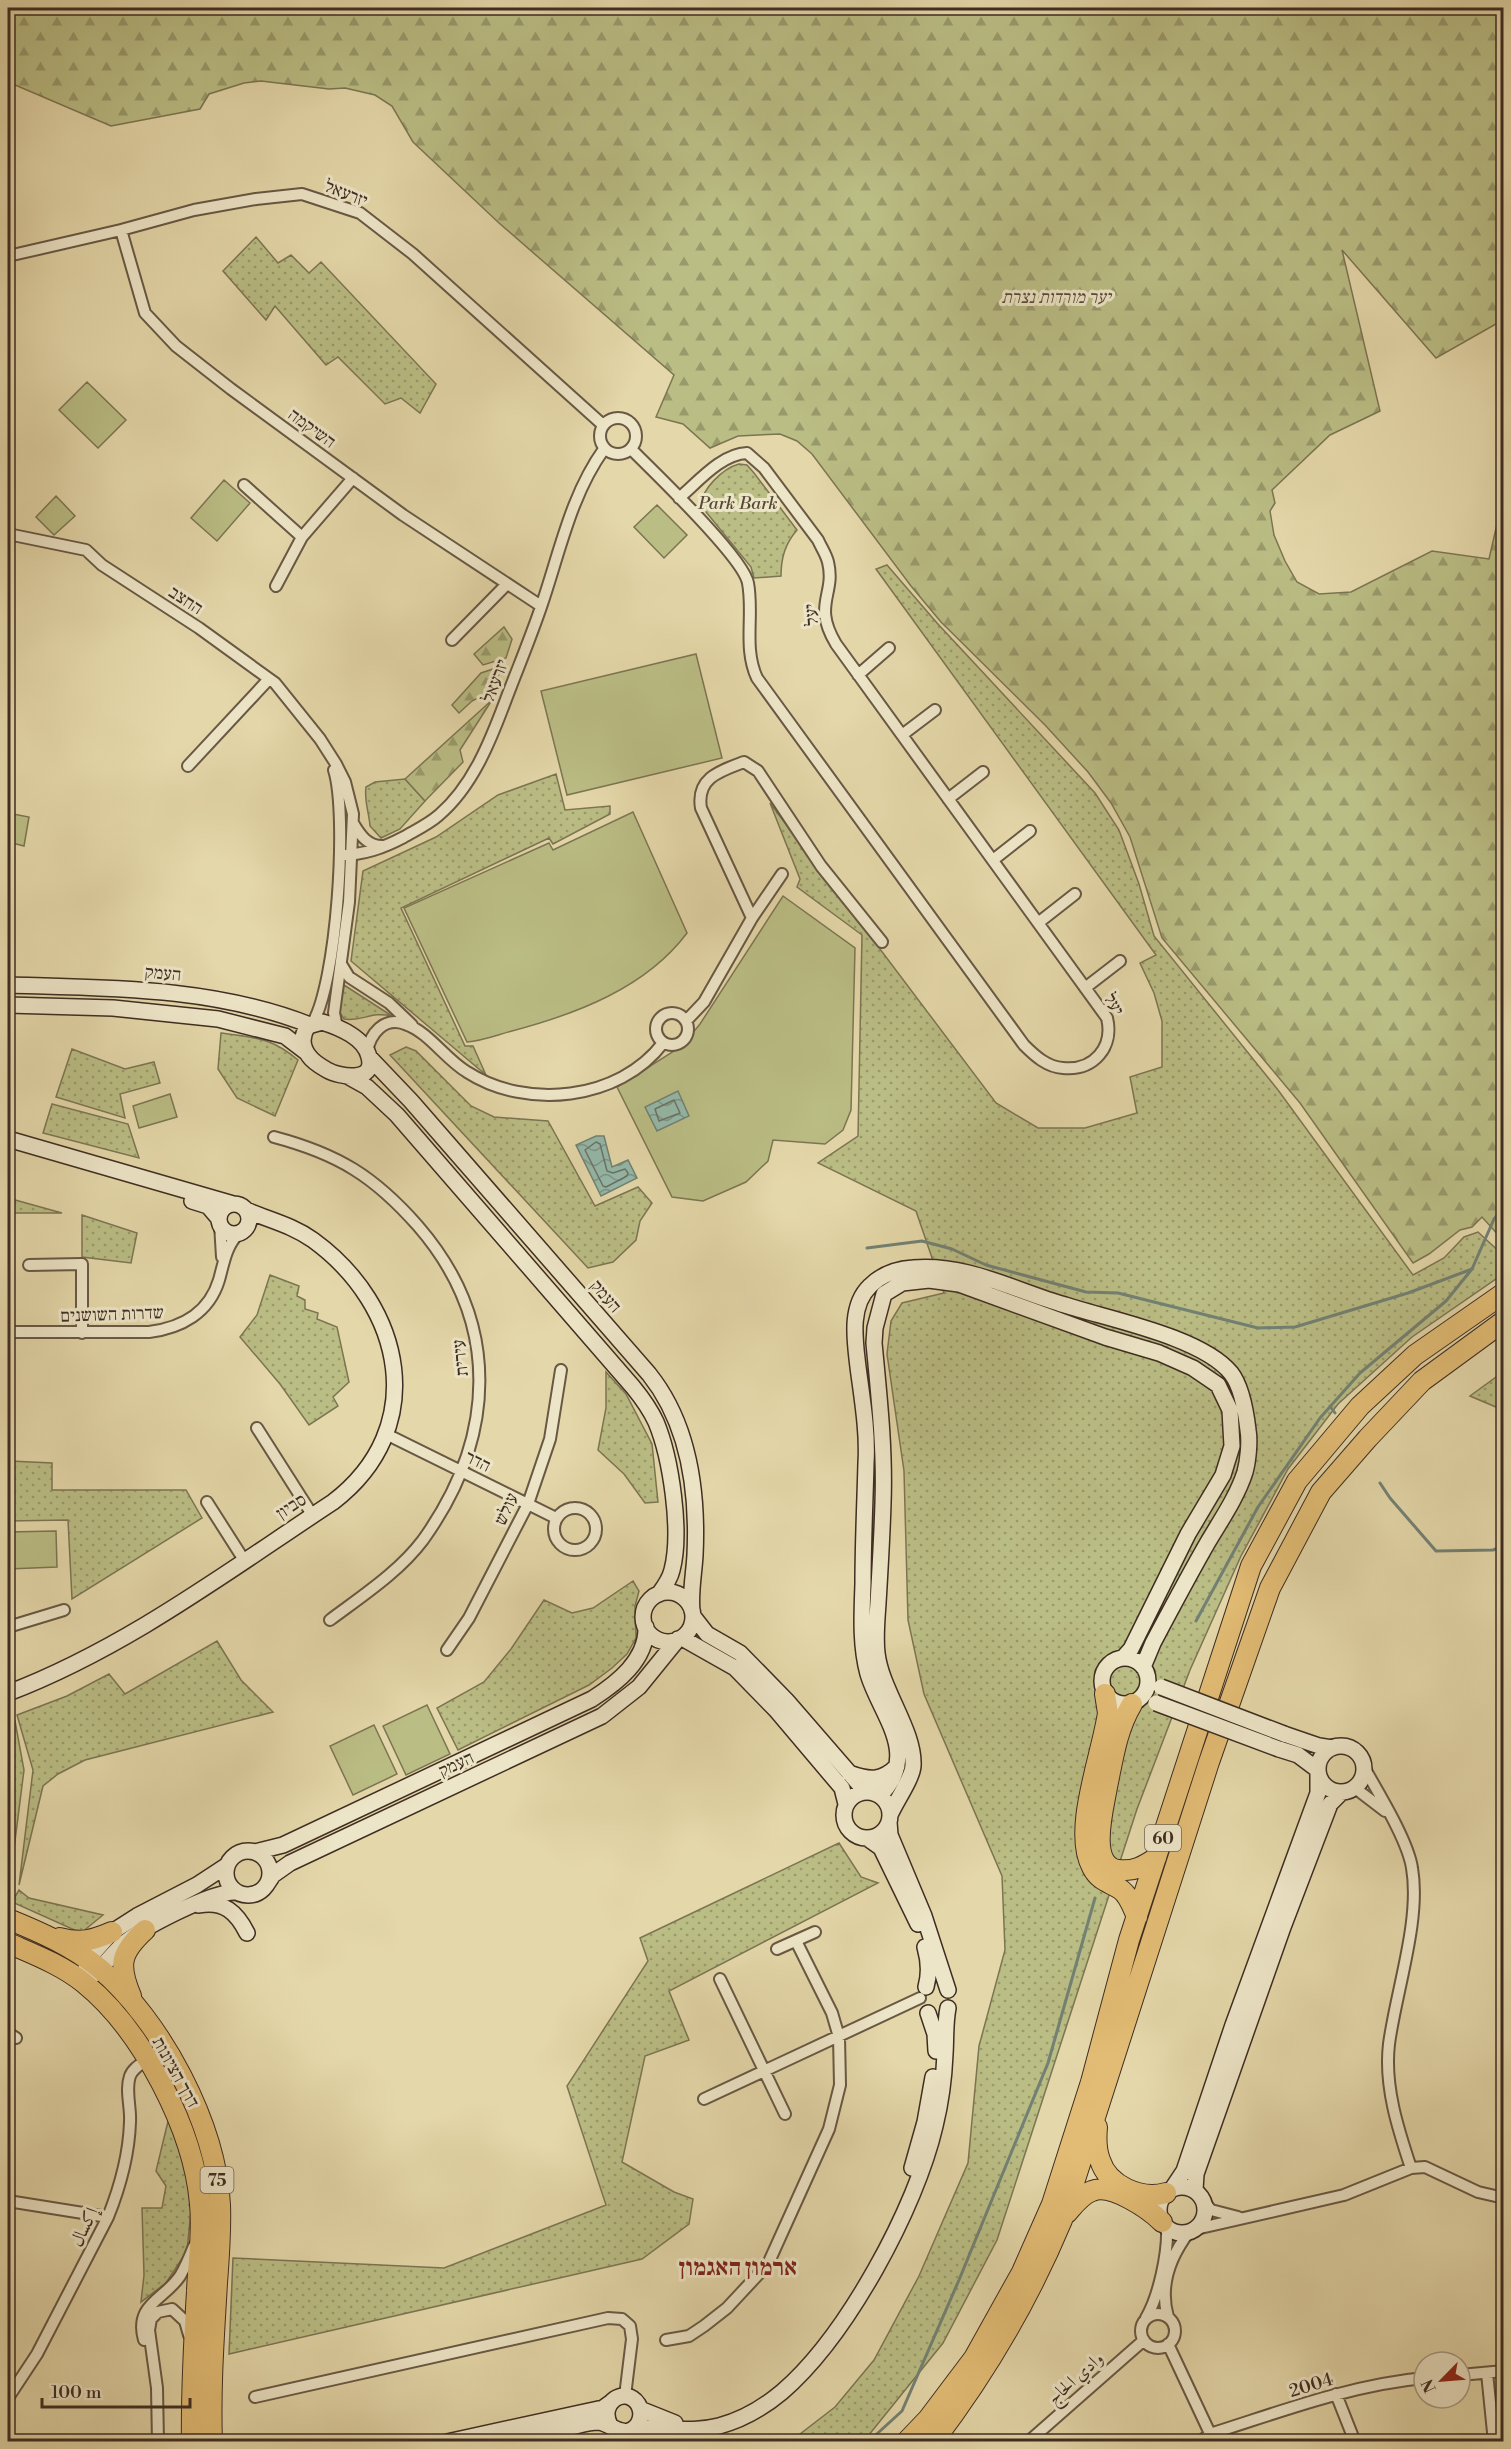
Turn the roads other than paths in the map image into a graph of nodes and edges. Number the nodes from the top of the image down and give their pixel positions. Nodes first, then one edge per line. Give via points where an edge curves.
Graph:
1 (121, 230) junction
2 (8, 256) edge
3 (603, 425) junction
4 (604, 449) junction
5 (632, 449) junction
6 (353, 478) junction
7 (244, 485) dead end
8 (679, 498) junction
9 (8, 534) edge
10 (302, 537) junction
11 (506, 585) junction
12 (276, 586) dead end
13 (541, 606) junction
14 (453, 640) dead end
15 (889, 648) dead end
16 (858, 675) junction
17 (269, 679) junction
18 (935, 710) dead end
19 (902, 735) junction
20 (320, 739) junction
21 (188, 766) dead end
22 (983, 772) dead end
23 (948, 799) junction
24 (353, 823) junction
25 (1030, 831) dead end
26 (387, 845) junction
27 (340, 855) junction
28 (352, 855) junction
29 (993, 861) junction
30 (782, 874) dead end
31 (1075, 894) dead end
32 (752, 918) junction
33 (1038, 923) junction
34 (882, 942) dead end
35 (1120, 962) dead end
36 (341, 964) junction
37 (8, 985) edge
38 (1084, 988) junction
39 (8, 1005) edge
40 (686, 1021) junction
41 (311, 1024) junction
42 (381, 1027) junction
43 (342, 1030) junction
44 (421, 1034) junction
45 (663, 1043) junction
46 (306, 1052) junction
47 (369, 1055) junction
48 (349, 1077) junction
49 (274, 1137) dead end
50 (8, 1140) edge
51 (8, 1148) edge
52 (240, 1207) junction
53 (220, 1222) junction
54 (241, 1232) junction
55 (318, 1244) junction
56 (29, 1265) dead end
57 (221, 1269) junction
58 (1503, 1293) edge
59 (1503, 1321) edge
60 (8, 1332) edge
61 (82, 1333) junction
62 (561, 1370) dead end
63 (257, 1428) dead end
64 (386, 1434) junction
65 (461, 1472) junction
66 (207, 1502) dead end
67 (528, 1504) junction
68 (313, 1516) junction
69 (556, 1518) junction
70 (244, 1560) junction
71 (659, 1594) junction
72 (64, 1610) dead end
73 (693, 1613) junction
74 (330, 1620) dead end
75 (8, 1627) edge
76 (646, 1627) junction
77 (680, 1639) junction
78 (447, 1650) dead end
79 (1123, 1658) junction
80 (1145, 1670) junction
81 (8, 1693) edge
82 (1105, 1694) junction
83 (1135, 1702) junction
84 (1332, 1748) junction
85 (899, 1764) junction
86 (1365, 1769) junction
87 (1318, 1772) junction
88 (847, 1773) junction
89 (1348, 1790) junction
90 (869, 1792) junction
91 (846, 1804) junction
92 (1389, 1815) junction
93 (890, 1818) junction
94 (867, 1838) junction
95 (255, 1852) junction
96 (1156, 1858) junction
97 (226, 1866) junction
98 (267, 1884) junction
99 (236, 1892) junction
100 (188, 1908) junction
101 (1137, 1917) junction
102 (8, 1918) edge
103 (34, 1930) junction
104 (144, 1930) junction
105 (112, 1932) junction
106 (815, 1932) dead end
107 (247, 1933) dead end
108 (796, 1941) junction
109 (8, 1943) edge
110 (777, 1949) dead end
111 (94, 1964) junction
112 (720, 1979) dead end
113 (83, 1982) junction
114 (948, 1990) junction
115 (923, 1993) junction
116 (136, 2006) junction
117 (948, 2008) junction
118 (928, 2013) junction
119 (839, 2037) junction
120 (147, 2060) junction
121 (765, 2071) junction
122 (1101, 2098) junction
123 (704, 2099) dead end
124 (785, 2114) dead end
125 (1411, 2168) junction
126 (1169, 2191) junction
127 (1198, 2193) junction
128 (1503, 2198) edge
129 (8, 2202) edge
130 (108, 2217) junction
131 (1241, 2218) junction
132 (1062, 2220) junction
133 (1165, 2225) junction
134 (1192, 2231) junction
135 (200, 2232) junction
136 (1168, 2317) junction
137 (1146, 2318) junction
138 (666, 2340) dead end
139 (1144, 2340) junction
140 (1168, 2344) junction
141 (193, 2350) junction
142 (1503, 2371) edge
143 (155, 2372) junction
144 (1487, 2373) junction
145 (1472, 2374) edge
146 (1412, 2380) edge
147 (1336, 2394) junction
148 (625, 2396) junction
149 (255, 2397) dead end
150 (8, 2398) edge
151 (610, 2403) junction
152 (640, 2409) junction
153 (610, 2425) junction
154 (633, 2428) junction
155 (1212, 2438) edge
156 (158, 2442) edge
157 (192, 2442) edge
158 (212, 2442) edge
159 (447, 2442) edge
160 (503, 2442) edge
161 (906, 2442) edge
162 (933, 2442) edge
163 (1028, 2442) edge
164 (1200, 2442) edge
165 (1355, 2442) edge
166 (1494, 2442) edge

1 - 2 street, יזרעאל
1 - 3 street, יזרעאל via 194,210 302,194 360,213 413,254
1 - 6 street, השיקמה via 145,313 176,346
3 - 4 street via 599,436
3 - 5 street via 614,418 631,423 636,434
4 - 5 street via 619,455
4 - 13 street, יזרעאל via 574,503
5 - 8 street
6 - 10 street
6 - 11 street, השיקמה
7 - 10 street
8 - 16 street, יעל via 737,453 747,453 765,468 824,552 829,571 826,624
8 - 38 street, יעל via 743,570 748,583 751,665 757,678 1037,1058 1062,1068 1075,1068 1086,1065 1104,1050 1107,1018
9 - 17 street, החצב via 86,550 102,565
10 - 12 street
11 - 13 street, השיקמה
11 - 14 street
13 - 26 street, יזרעאל via 476,767 439,815
15 - 16 street
16 - 19 street, יעל
17 - 20 street, החצב
17 - 21 street
18 - 19 street
19 - 23 street, יעל
20 - 24 street, החצב via 345,782
20 - 27 street, החצב via 338,785
22 - 23 street
23 - 29 street, יעל
24 - 26 street via 364,839 378,846
24 - 28 street, החצב
25 - 29 street
26 - 28 street, יזרעאל
27 - 28 street, יזרעאל
27 - 41 street, החצב via 328,970 319,1012
28 - 36 street, החצב
29 - 33 street, יעל
30 - 32 street
31 - 33 street
32 - 34 street via 701,808 699,795 707,780 744,762 758,771 815,858
32 - 40 street via 704,1002
33 - 38 street, יעל
35 - 38 street
36 - 43 street, החצב via 334,1013
36 - 44 street via 349,976 389,1003
37 - 41 street, העמק via 176,993 253,1006
39 - 46 street via 113,1008 218,1019 285,1036
40 - 45 street via 688,1031 681,1043
40 - 45 street via 673,1013 663,1016 656,1029
41 - 43 street via 322,1022
41 - 46 street via 302,1039
42 - 43 street via 362,1034
42 - 44 street via 403,1023
42 - 47 street via 372,1037
43 - 47 street
44 - 45 street via 466,1072 488,1084 530,1095 582,1092 609,1083 646,1062
46 - 48 street via 318,1065
47 - 48 street via 366,1070
47 - 73 street, העמק via 668,1400 690,1468 695,1536
48 - 71 street via 367,1087 397,1114 650,1410 667,1455 675,1537 672,1569
49 - 65 street, עירית via 322,1151 368,1177 414,1221 445,1260 469,1312 480,1372 475,1429
50 - 52 street, סביון
51 - 53 street via 202,1204
52 - 53 street via 222,1210
52 - 54 street via 249,1219
52 - 55 street, סביון via 290,1226
53 - 54 street via 227,1232
53 - 57 street, שדרות השושנים
54 - 55 street, סביון via 265,1227
54 - 57 street, שדרות השושנים via 229,1245
55 - 64 street, סביון via 363,1293 389,1341 396,1372
56 - 61 street via 82,1264
57 - 61 street, שדרות השושנים via 214,1292 194,1318 183,1324 149,1332
58 - 96 highway, 60 via 1415,1355 1360,1406 1297,1481 1251,1566
59 - 122 highway, 60 via 1422,1381 1368,1438 1321,1492 1270,1587
60 - 61 street, שדרות השושנים
62 - 67 street, עולש via 550,1439
63 - 68 street
64 - 65 street, הדר
64 - 68 street, סביון via 364,1476
65 - 67 street, הדר
65 - 74 street, עירית via 440,1513 411,1555
66 - 70 street
67 - 69 street, הדר
67 - 78 street, עולש via 469,1618
68 - 70 street, סביון
69 - 69 street via 555,1537 565,1548 581,1549 593,1541 595,1522 588,1512 567,1508
70 - 81 street, סביון via 105,1649
71 - 73 street via 681,1595
71 - 76 street via 644,1610
72 - 75 street
73 - 77 street via 688,1632
73 - 88 street via 707,1634 740,1653 786,1700
76 - 77 street via 658,1639
76 - 95 street, העמק via 645,1645 636,1660 592,1699 289,1842
77 - 91 street via 735,1668 842,1788
77 - 98 street, העמק via 639,1687 602,1716 291,1863
79 - 80 street
79 - 82 street via 1104,1670
79 - 93 street via 1223,1475 1232,1446 1230,1410 1218,1384 1159,1353 959,1284 902,1282 884,1294 874,1343 883,1438 876,1652 882,1678 906,1734 913,1767
80 - 83 street via 1147,1689
80 - 84 street, bridge via 1161,1687
80 - 85 street via 1153,1643 1245,1472 1249,1433 1242,1396 1231,1373 1208,1355 1164,1334 995,1281 955,1270 913,1268 884,1275 867,1288 857,1308 855,1339 867,1459 861,1635 868,1675 891,1727
82 - 83 street via 1118,1704
82 - 101 highway via 1108,1713 1084,1830 1086,1854 1098,1876 1129,1899
83 - 87 street, bridge via 1148,1699 1298,1755
83 - 96 highway via 1123,1719 1115,1749 1099,1830 1100,1847 1105,1862 1113,1869 1141,1868
84 - 86 street via 1354,1749
84 - 87 street via 1321,1758
85 - 88 street via 880,1779
85 - 90 street via 885,1791
86 - 89 street via 1364,1777
86 - 92 street
87 - 89 street via 1327,1788
87 - 126 street via 1318,1793 1184,2171
88 - 90 street
89 - 92 street
89 - 127 street via 1330,1804 1283,1927 1196,2174
90 - 91 street via 851,1797
90 - 93 street via 885,1800
91 - 94 street via 847,1827
92 - 125 street via 1412,1867 1409,1942 1389,2046 1396,2124
93 - 94 street via 880,1834
93 - 114 street via 890,1835 924,1916
94 - 115 street via 881,1848 917,1922 929,1963
95 - 97 street via 240,1851
95 - 98 street via 268,1864
96 - 101 highway, 60
97 - 99 street via 227,1881
97 - 105 street
98 - 99 street via 255,1894
99 - 100 street via 214,1895
100 - 104 street
100 - 107 street via 208,1904 226,1907 239,1917
101 - 161 highway, 60 via 1085,2102 1038,2238 974,2358
102 - 103 highway, דרך הציונות / 75
103 - 105 highway via 72,1942 91,1941
103 - 111 highway, דרך הציונות / 75 via 72,1948
104 - 111 street
104 - 116 highway via 127,1948 122,1964
105 - 111 street
106 - 108 street
108 - 110 street
108 - 119 street via 832,2013
109 - 113 highway, דרך הציונות / 75
111 - 113 street
111 - 116 highway, דרך הציונות / 75
112 - 121 street
113 - 120 highway, דרך הציונות / 75 via 111,2008
114 - 115 street via 938,1984
114 - 117 street
115 - 118 street via 922,2007
115 - 119 street
116 - 158 highway, דרך הציונות / 75 via 193,2097 216,2173 220,2223
117 - 118 street via 941,2013
117 - 154 street via 939,2105 924,2162 885,2252 824,2346 782,2392 736,2420 694,2431
118 - 152 street via 936,2054 930,2099 914,2162 887,2229 833,2319 782,2380 734,2412 684,2423 665,2421
119 - 121 street
119 - 138 street via 840,2085 829,2129 768,2264 727,2308 704,2326 688,2336
120 - 130 street, إكسال via 131,2075 127,2153
120 - 135 highway, דרך הציונות / 75 via 170,2101 190,2152 199,2195
121 - 123 street
121 - 124 street
122 - 126 highway via 1097,2147 1106,2171 1114,2181 1131,2190 1152,2196
122 - 132 highway, 60
125 - 128 street via 1425,2167 1478,2192
125 - 131 street via 1344,2195
126 - 127 street via 1188,2187
126 - 133 street via 1159,2204
127 - 131 street via 1212,2210
127 - 134 street via 1204,2217
129 - 130 street
130 - 150 street, إكسال via 37,2354
131 - 134 street
132 - 133 highway via 1084,2196 1102,2189 1139,2204
132 - 162 highway, 60 via 1004,2338
133 - 134 street via 1174,2232
133 - 137 street via 1168,2239 1155,2297
134 - 136 street via 1172,2256 1164,2287
135 - 141 highway, דרך הציונות / 75
135 - 143 street via 180,2276 143,2316 143,2337
136 - 137 street via 1156,2314
136 - 140 street via 1174,2331
137 - 139 street via 1141,2326
139 - 140 street via 1158,2348
139 - 163 street, وادي الحاج
140 - 155 street
141 - 143 street via 178,2313 172,2309 158,2312 149,2330
141 - 157 highway, דרך הציונות / 75
142 - 144 street
143 - 156 street
144 - 145 street
144 - 166 street
146 - 147 street, 2004
147 - 155 street, 2004
147 - 165 street
148 - 149 street via 630,2326 621,2319 608,2318
148 - 151 street
148 - 152 street
151 - 153 street via 606,2414
151 - 159 street via 603,2408
152 - 154 street via 639,2422
153 - 154 street via 619,2431
153 - 160 street via 590,2423
155 - 164 street

